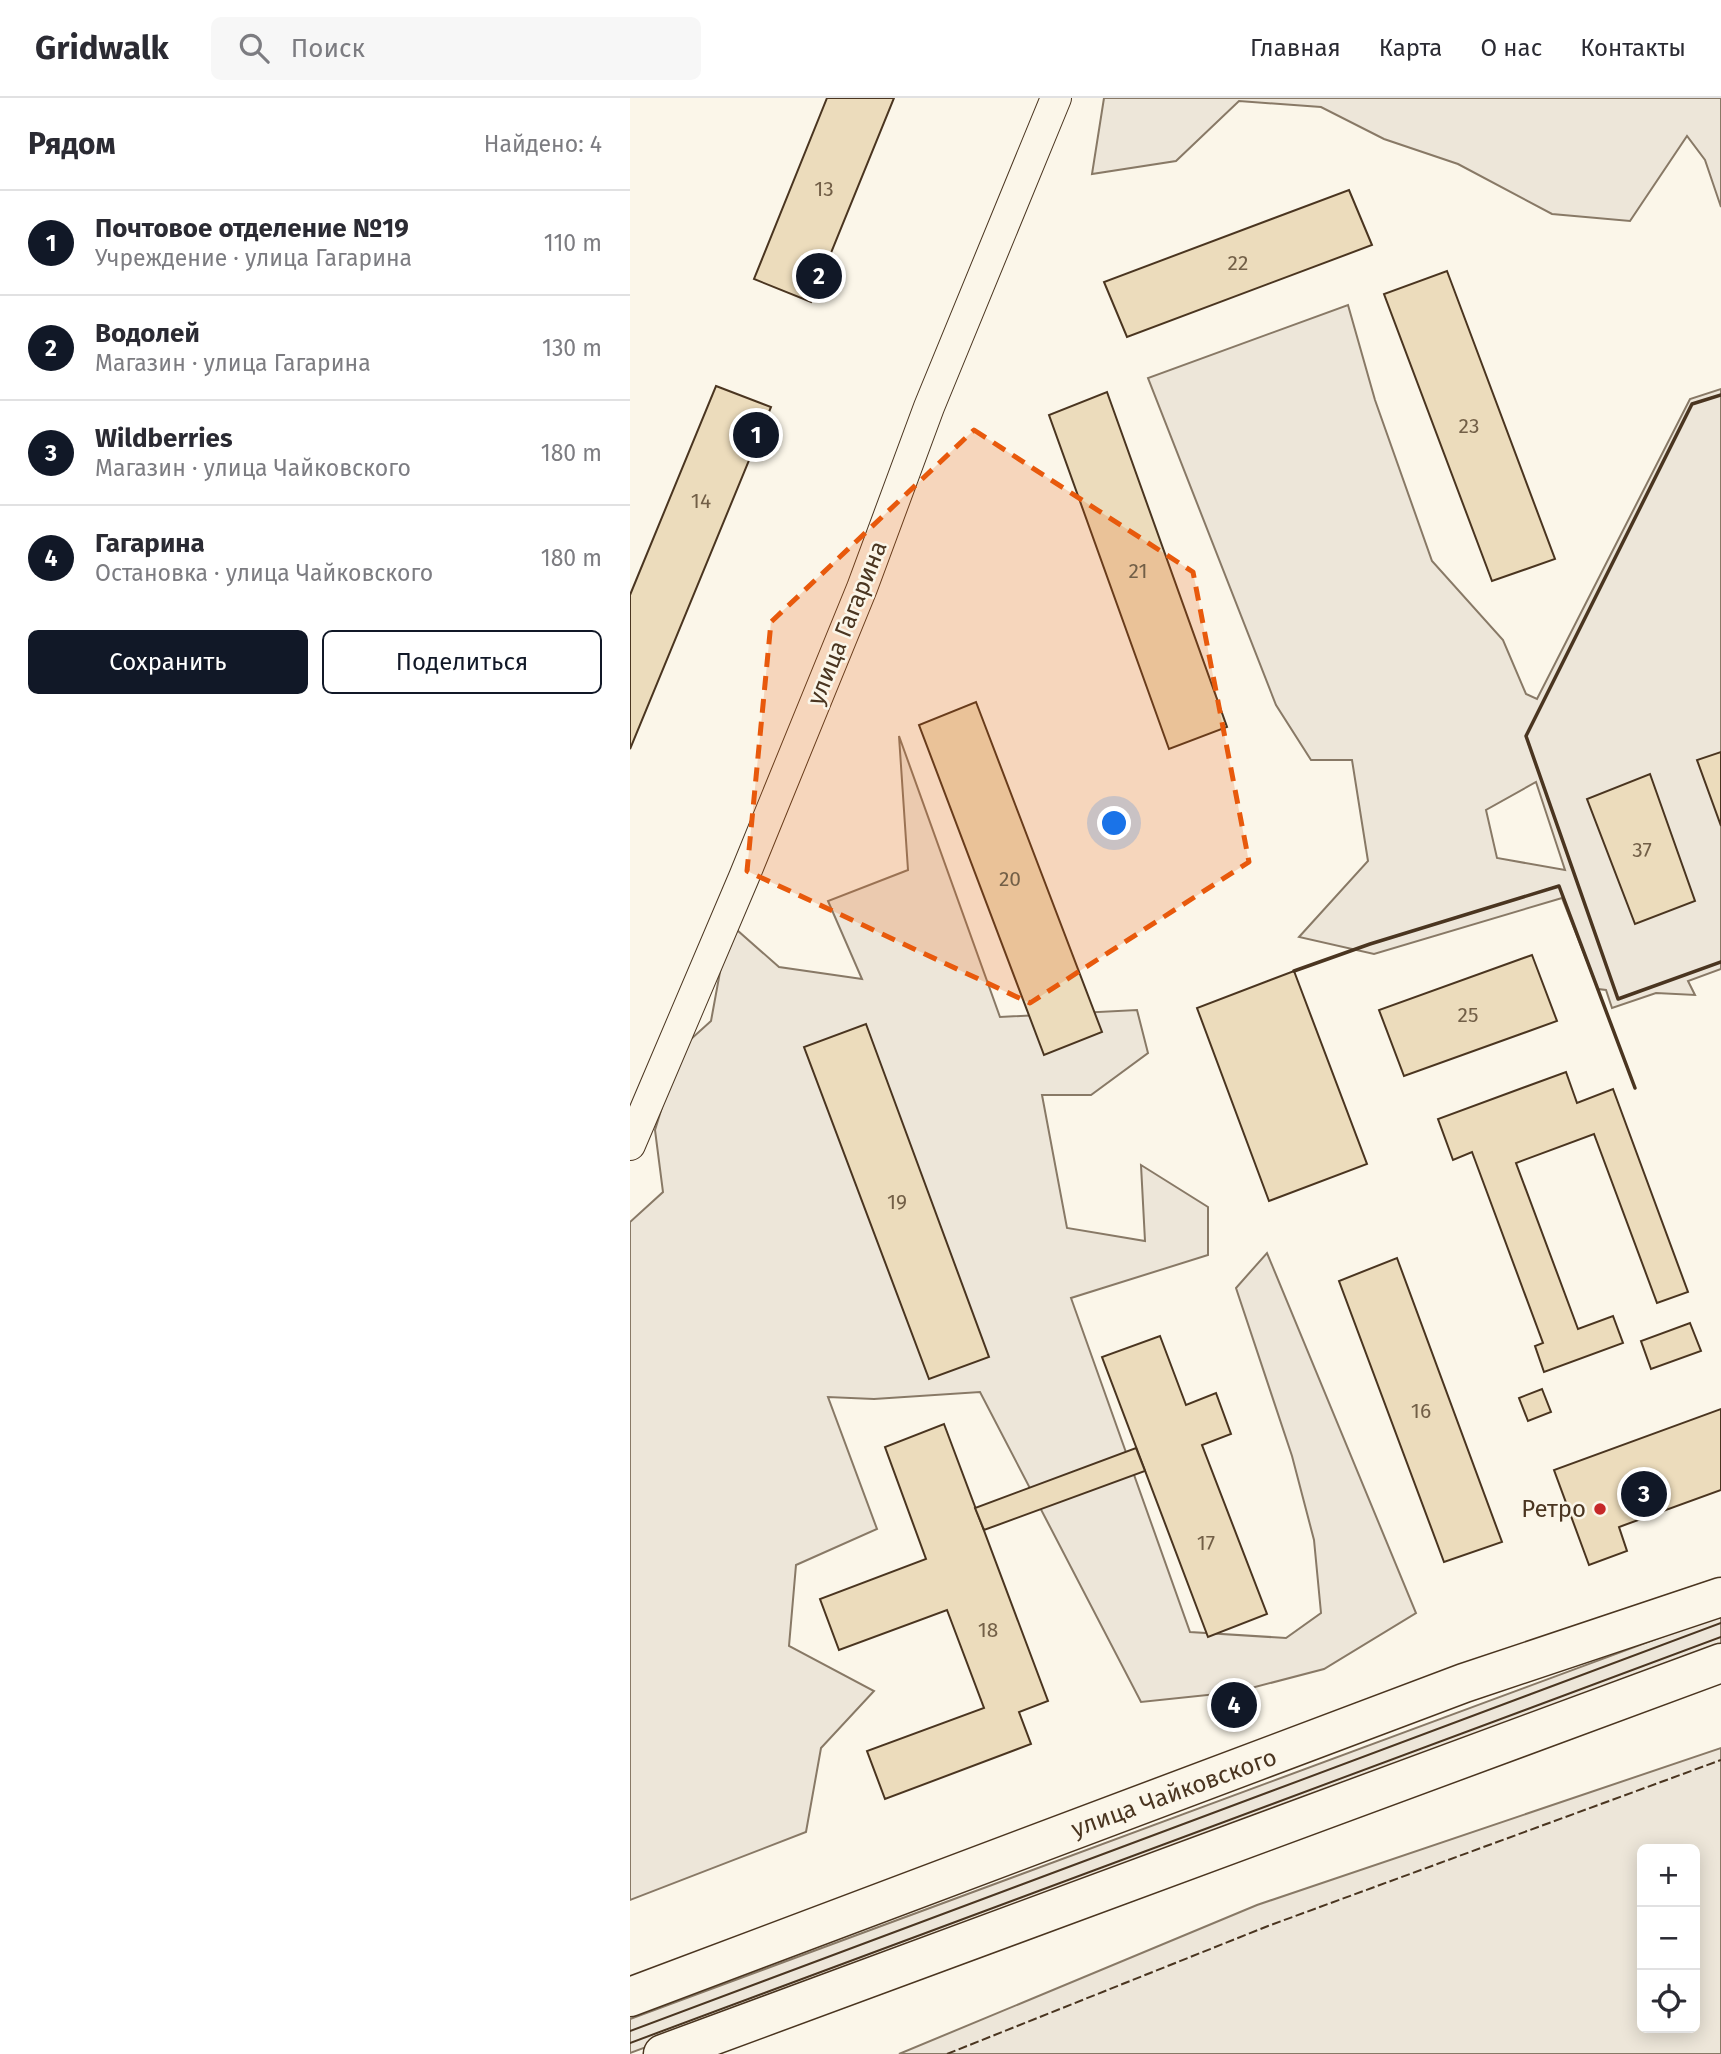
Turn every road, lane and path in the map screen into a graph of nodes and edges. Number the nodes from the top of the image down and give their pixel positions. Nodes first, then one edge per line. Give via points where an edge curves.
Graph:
1 (1056, 98) edge
2 (630, 1145) edge
3 (1721, 1597) edge
4 (1721, 1663) edge
5 (630, 1997) edge
6 (663, 2054) edge

1 - 2 street, улица Гагарина via 929,407 862,588
3 - 5 main road, улица Чайковского via 1464,1683
4 - 6 main road

